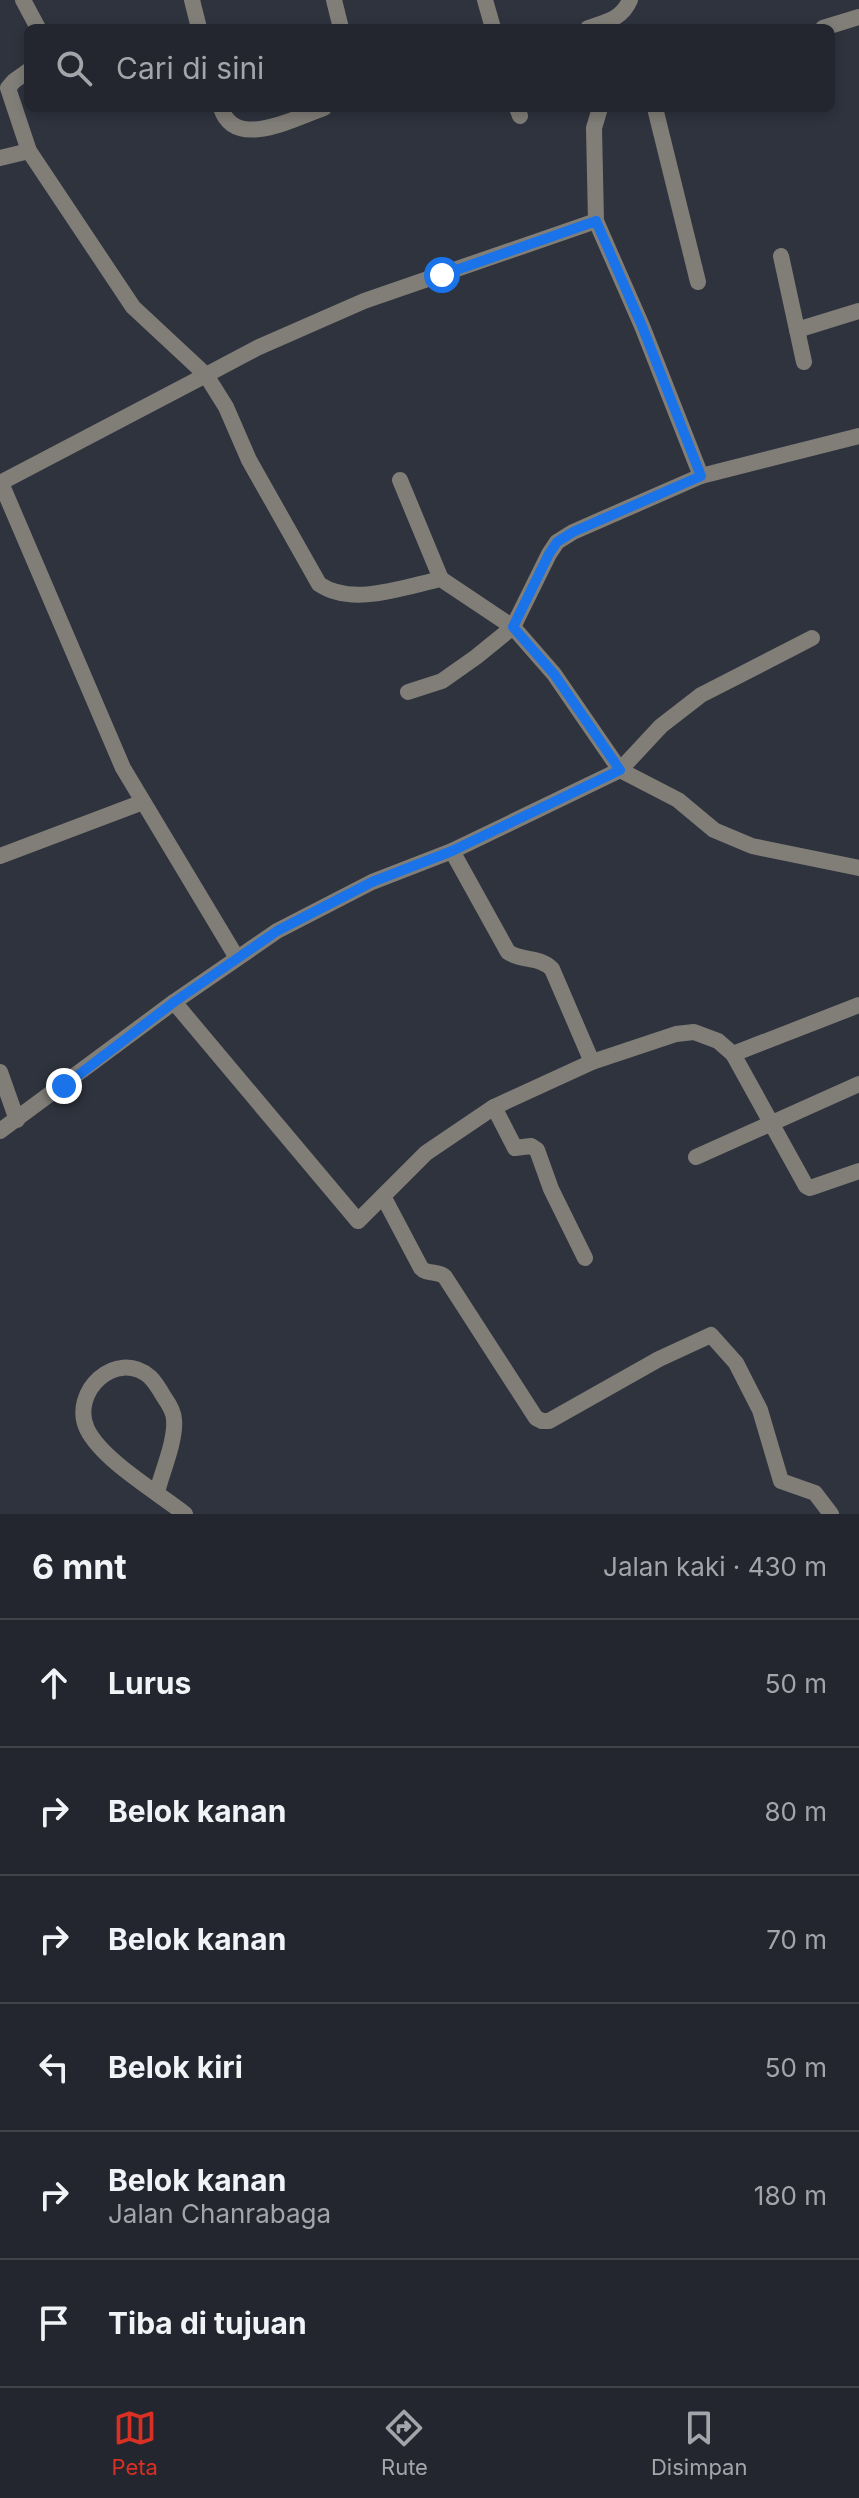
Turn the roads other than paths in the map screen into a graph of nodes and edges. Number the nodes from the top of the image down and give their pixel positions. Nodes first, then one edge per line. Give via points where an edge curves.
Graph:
1 (23, 0) edge
2 (192, 0) edge
3 (334, 0) edge
4 (485, 0) edge
5 (630, 0) edge
6 (859, 17) edge
7 (36, 24) edge
8 (198, 24) edge
9 (340, 24) edge
10 (492, 24) edge
11 (601, 24) edge
12 (835, 24) edge
13 (24, 73) edge
14 (4, 83) edge
15 (222, 112) edge
16 (311, 112) edge
17 (599, 112) edge
18 (656, 112) edge
19 (29, 151) junction
20 (0, 158) edge
21 (596, 221) junction
22 (781, 256) dead end
23 (698, 282) dead end
24 (859, 311) edge
25 (797, 330) junction
26 (804, 362) dead end
27 (206, 375) junction
28 (859, 436) edge
29 (701, 476) junction
30 (400, 480) dead end
31 (0, 483) edge
32 (441, 579) junction
33 (513, 627) junction
34 (812, 638) dead end
35 (408, 692) dead end
36 (620, 770) junction
37 (143, 802) junction
38 (452, 851) junction
39 (0, 856) edge
40 (859, 868) edge
41 (237, 958) junction
42 (174, 1002) junction
43 (859, 1005) edge
44 (733, 1054) junction
45 (592, 1062) junction
46 (0, 1072) edge
47 (859, 1084) edge
48 (494, 1107) junction
49 (17, 1120) junction
50 (773, 1122) junction
51 (0, 1131) edge
52 (696, 1157) dead end
53 (859, 1171) edge
54 (383, 1196) junction
55 (585, 1258) dead end
56 (157, 1492) junction
57 (185, 1514) edge
58 (831, 1514) edge

1 - 7 street
2 - 8 street
3 - 9 street
4 - 10 street
5 - 11 street via 614,20
6 - 12 street
13 - 14 street
14 - 19 street
15 - 16 street via 231,124 255,130
17 - 21 street via 594,128
18 - 23 street
19 - 20 street
19 - 27 street via 133,307
21 - 27 street via 364,301
21 - 29 street
22 - 25 street
24 - 25 street
25 - 26 street
27 - 31 street
27 - 32 street via 319,584 332,593 359,596
28 - 29 street
29 - 33 street via 557,542
30 - 32 street
31 - 37 street via 123,768
32 - 33 street
33 - 35 street via 442,681
33 - 36 street via 554,674
34 - 36 street via 701,695 661,726
36 - 38 street
36 - 40 street via 678,800 714,830 752,846
37 - 39 street
37 - 41 street
38 - 41 street via 372,882
38 - 45 street via 508,952 545,962 552,969
41 - 42 street
42 - 49 street
42 - 54 street via 358,1221
43 - 44 street
44 - 45 street via 694,1032
44 - 50 street
45 - 48 street
46 - 49 street
47 - 50 street
48 - 54 street via 426,1153
48 - 55 street via 513,1146 537,1150
49 - 51 street
50 - 52 street
50 - 53 street via 806,1186
54 - 58 street via 421,1268 448,1281 536,1418 549,1421 711,1335 736,1363 760,1410 781,1481 815,1493
56 - 56 street via 106,1455 87,1430 86,1397 100,1377 113,1370 130,1369 150,1377 173,1413
56 - 57 street

